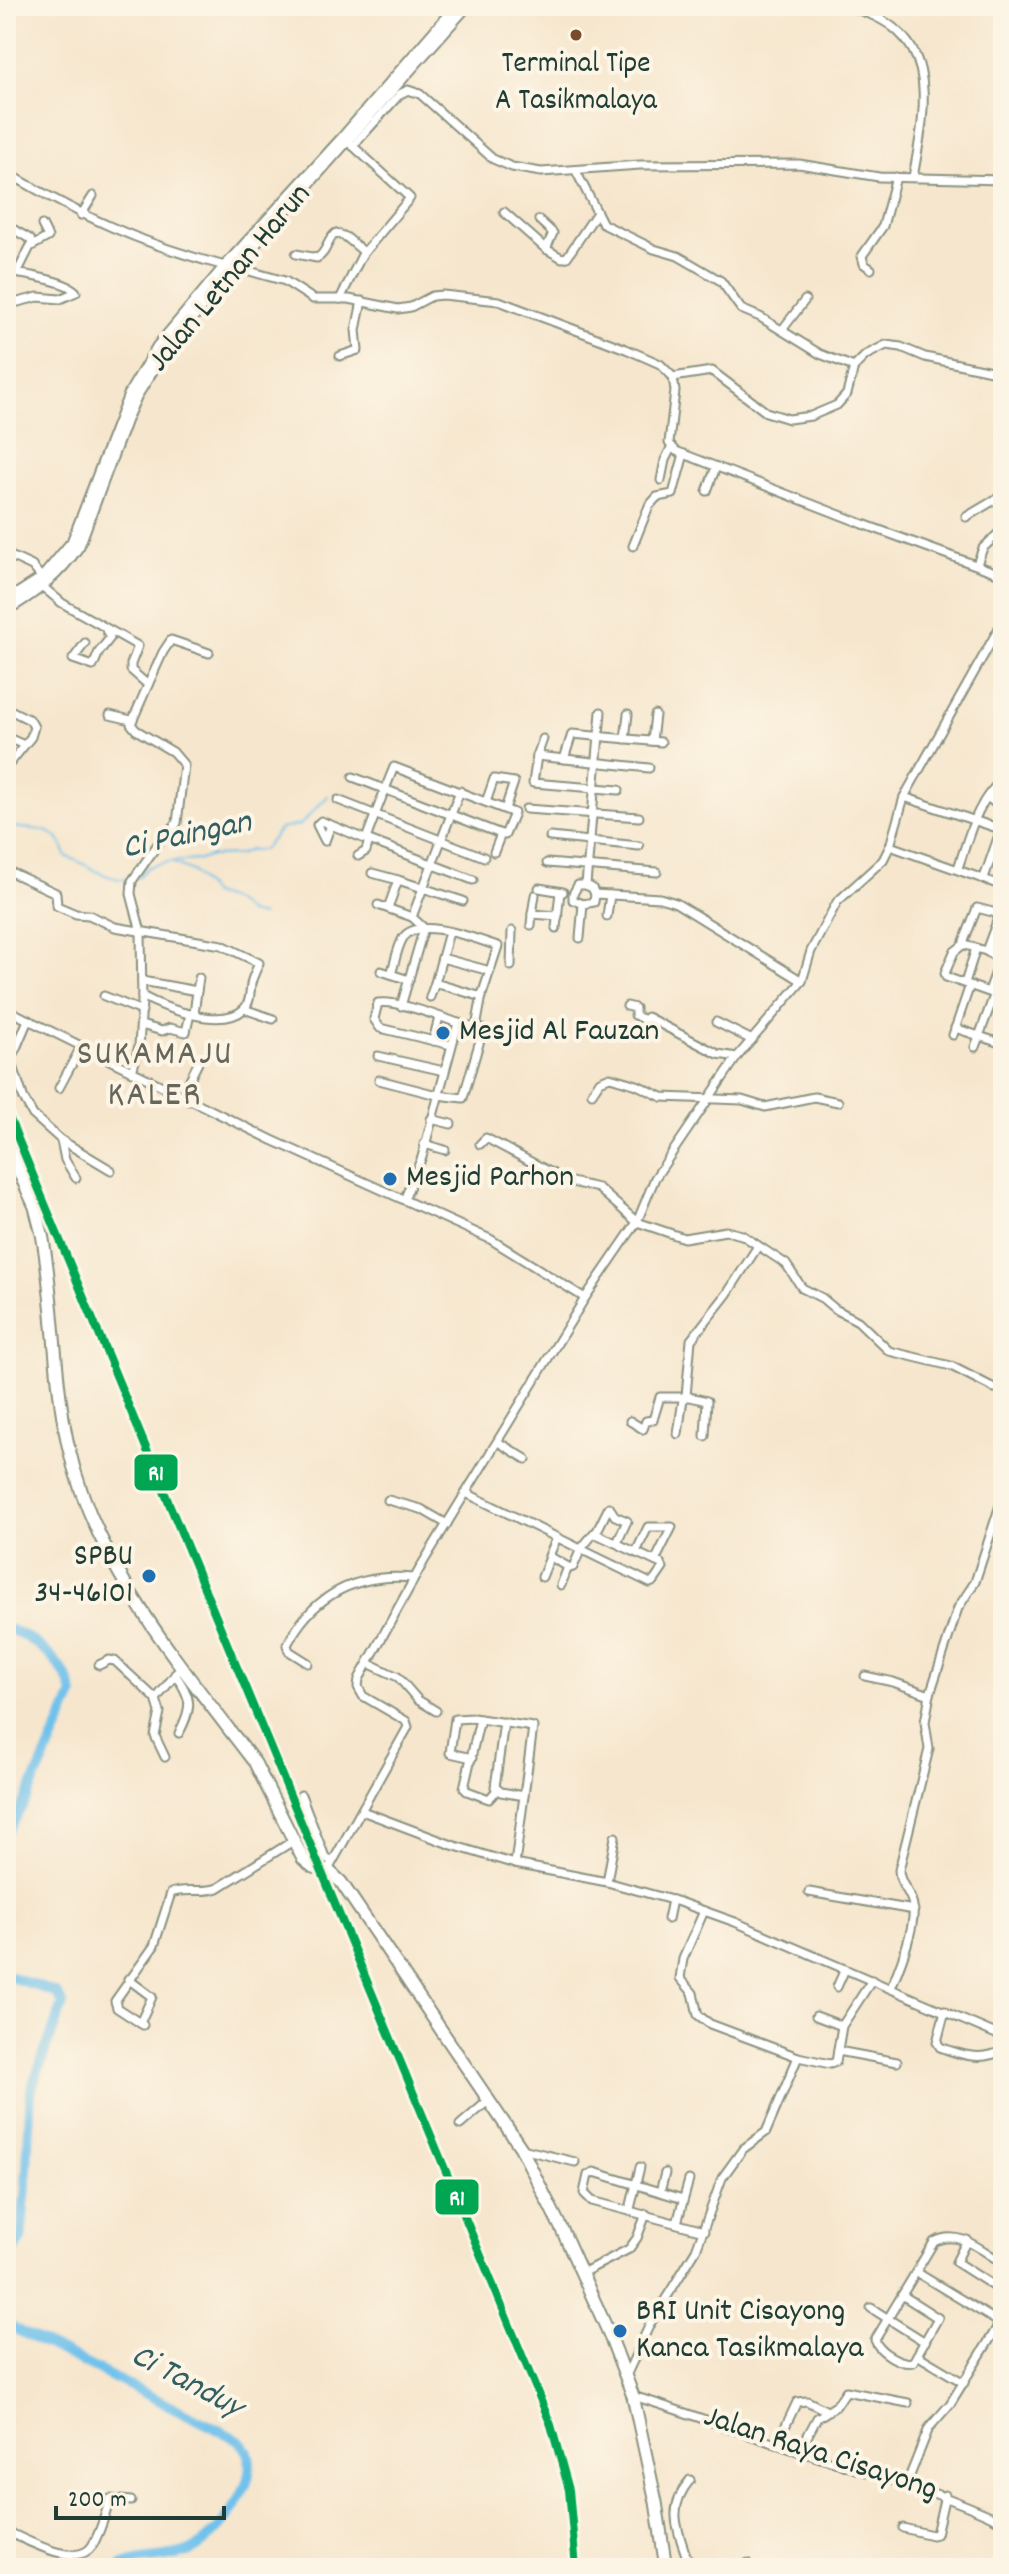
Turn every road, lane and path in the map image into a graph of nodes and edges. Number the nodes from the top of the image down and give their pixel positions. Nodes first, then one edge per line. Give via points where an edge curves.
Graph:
1 (456, 6) edge
2 (467, 6) edge
3 (844, 6) edge
4 (348, 142) junction
5 (576, 171) junction
6 (6, 172) edge
7 (896, 177) junction
8 (913, 177) junction
9 (1003, 180) edge
10 (93, 196) dead end
11 (504, 212) dead end
12 (596, 214) junction
13 (81, 215) junction
14 (539, 220) dead end
15 (6, 225) edge
16 (44, 227) dead end
17 (32, 243) junction
18 (546, 249) junction
19 (364, 252) junction
20 (296, 254) dead end
21 (230, 266) junction
22 (871, 269) dead end
23 (6, 273) edge
24 (17, 273) junction
25 (340, 299) junction
26 (805, 300) dead end
27 (362, 301) junction
28 (6, 305) edge
29 (782, 330) junction
30 (340, 356) dead end
31 (854, 367) junction
32 (1003, 371) edge
33 (673, 377) junction
34 (671, 448) junction
35 (684, 454) junction
36 (716, 467) junction
37 (661, 480) dead end
38 (707, 491) dead end
39 (1002, 497) edge
40 (966, 517) dead end
41 (1003, 529) edge
42 (633, 546) dead end
43 (6, 554) edge
44 (977, 564) junction
45 (1003, 575) edge
46 (42, 582) junction
47 (7, 605) edge
48 (1003, 621) edge
49 (105, 628) junction
50 (85, 643) dead end
51 (209, 653) dead end
52 (148, 685) junction
53 (6, 708) edge
54 (601, 712) dead end
55 (628, 714) dead end
56 (110, 715) dead end
57 (655, 715) dead end
58 (131, 720) junction
59 (6, 737) edge
60 (599, 737) junction
61 (543, 739) dead end
62 (625, 739) junction
63 (652, 741) junction
64 (661, 742) dead end
65 (24, 745) junction
66 (537, 756) junction
67 (564, 759) junction
68 (595, 761) junction
69 (6, 768) edge
70 (649, 768) dead end
71 (353, 777) dead end
72 (1003, 780) edge
73 (594, 788) junction
74 (385, 789) junction
75 (619, 790) dead end
76 (460, 791) junction
77 (904, 797) junction
78 (987, 797) junction
79 (338, 800) dead end
80 (486, 802) junction
81 (505, 809) junction
82 (526, 809) dead end
83 (1003, 809) edge
84 (375, 814) junction
85 (592, 814) junction
86 (451, 815) junction
87 (639, 817) dead end
88 (975, 820) junction
89 (331, 825) dead end
90 (1002, 830) edge
91 (501, 834) junction
92 (550, 837) dead end
93 (368, 840) junction
94 (442, 840) junction
95 (590, 841) junction
96 (639, 846) dead end
97 (890, 846) junction
98 (494, 852) dead end
99 (358, 856) dead end
100 (484, 857) dead end
101 (547, 863) dead end
102 (431, 865) junction
103 (587, 866) junction
104 (958, 868) junction
105 (6, 870) edge
106 (657, 872) dead end
107 (372, 873) dead end
108 (984, 878) junction
109 (398, 880) junction
110 (473, 880) dead end
111 (586, 885) junction
112 (1003, 886) edge
113 (423, 888) junction
114 (560, 892) junction
115 (573, 894) junction
116 (595, 894) junction
117 (610, 895) junction
118 (463, 901) dead end
119 (583, 904) junction
120 (378, 905) dead end
121 (388, 908) junction
122 (1002, 909) edge
123 (532, 914) junction
124 (558, 916) junction
125 (607, 916) dead end
126 (412, 917) junction
127 (531, 925) dead end
128 (424, 928) junction
129 (556, 928) dead end
130 (512, 931) dead end
131 (141, 932) junction
132 (449, 932) junction
133 (580, 938) dead end
134 (964, 944) junction
135 (498, 946) junction
136 (976, 948) junction
137 (511, 949) junction
138 (986, 951) junction
139 (442, 958) junction
140 (511, 966) dead end
141 (1001, 969) edge
142 (381, 971) dead end
143 (490, 971) junction
144 (391, 974) junction
145 (199, 978) dead end
146 (409, 980) junction
147 (142, 981) junction
148 (802, 981) junction
149 (435, 983) junction
150 (967, 984) junction
151 (197, 991) junction
152 (995, 994) edge
153 (104, 996) dead end
154 (142, 996) junction
155 (430, 997) dead end
156 (482, 997) junction
157 (401, 1006) junction
158 (627, 1006) dead end
159 (6, 1009) edge
160 (244, 1009) junction
161 (142, 1011) junction
162 (192, 1014) junction
163 (439, 1017) junction
164 (273, 1019) dead end
165 (28, 1020) junction
166 (716, 1022) dead end
167 (458, 1023) junction
168 (141, 1025) junction
169 (480, 1029) junction
170 (494, 1032) dead end
171 (979, 1036) junction
172 (752, 1040) junction
173 (433, 1041) junction
174 (451, 1045) junction
175 (81, 1047) junction
176 (975, 1047) dead end
177 (1003, 1047) edge
178 (378, 1056) dead end
179 (737, 1057) junction
180 (198, 1063) dead end
181 (444, 1071) junction
182 (132, 1072) junction
183 (379, 1080) dead end
184 (59, 1088) dead end
185 (592, 1093) dead end
186 (437, 1095) junction
187 (710, 1100) junction
188 (189, 1101) junction
189 (838, 1102) dead end
190 (431, 1119) junction
191 (451, 1124) dead end
192 (61, 1140) junction
193 (482, 1141) dead end
194 (6, 1143) edge
195 (424, 1144) junction
196 (445, 1150) dead end
197 (111, 1170) dead end
198 (76, 1178) dead end
199 (404, 1200) junction
200 (637, 1222) junction
201 (758, 1246) junction
202 (585, 1298) junction
203 (1003, 1388) edge
204 (686, 1398) junction
205 (630, 1421) dead end
206 (678, 1434) dead end
207 (705, 1436) dead end
208 (498, 1442) junction
209 (526, 1459) dead end
210 (466, 1493) junction
211 (1003, 1496) edge
212 (388, 1500) dead end
213 (447, 1524) junction
214 (596, 1533) junction
215 (557, 1537) junction
216 (617, 1543) junction
217 (581, 1549) junction
218 (636, 1552) junction
219 (550, 1557) junction
220 (655, 1561) junction
221 (568, 1567) junction
222 (542, 1577) dead end
223 (414, 1578) junction
224 (561, 1585) dead end
225 (308, 1663) dead end
226 (368, 1663) junction
227 (99, 1665) dead end
228 (178, 1670) junction
229 (865, 1676) dead end
230 (930, 1695) junction
231 (156, 1699) junction
232 (436, 1711) dead end
233 (480, 1719) junction
234 (504, 1722) junction
235 (179, 1733) dead end
236 (165, 1757) dead end
237 (472, 1758) junction
238 (497, 1790) junction
239 (301, 1795) dead end
240 (524, 1796) junction
241 (362, 1811) junction
242 (615, 1837) dead end
243 (293, 1841) junction
244 (515, 1864) junction
245 (330, 1866) junction
246 (607, 1882) junction
247 (809, 1892) dead end
248 (672, 1900) junction
249 (914, 1910) junction
250 (704, 1911) junction
251 (668, 1919) dead end
252 (845, 1969) junction
253 (128, 1979) junction
254 (872, 1980) junction
255 (837, 1987) dead end
256 (891, 1988) junction
257 (945, 2011) junction
258 (816, 2016) dead end
259 (842, 2026) junction
260 (1003, 2037) edge
261 (1003, 2050) edge
262 (838, 2051) junction
263 (798, 2057) junction
264 (897, 2062) dead end
265 (489, 2100) junction
266 (460, 2125) dead end
267 (522, 2149) junction
268 (575, 2162) dead end
269 (640, 2167) dead end
270 (665, 2173) dead end
271 (689, 2180) dead end
272 (635, 2184) junction
273 (660, 2192) junction
274 (683, 2199) junction
275 (630, 2209) junction
276 (646, 2214) junction
277 (677, 2223) junction
278 (704, 2231) junction
279 (967, 2240) junction
280 (1003, 2263) edge
281 (916, 2272) junction
282 (582, 2273) junction
283 (1003, 2292) edge
284 (902, 2295) junction
285 (871, 2308) dead end
286 (887, 2318) junction
287 (1001, 2321) edge
288 (925, 2342) junction
289 (917, 2355) junction
290 (626, 2376) junction
291 (964, 2383) junction
292 (633, 2396) junction
293 (908, 2403) dead end
294 (827, 2411) junction
295 (777, 2444) junction
296 (799, 2452) junction
297 (690, 2480) dead end
298 (907, 2483) junction
299 (945, 2495) junction
300 (131, 2501) dead end
301 (1003, 2522) edge
302 (903, 2528) dead end
303 (6, 2531) edge
304 (666, 2568) edge
305 (690, 2568) edge

1 - 4 main road, Jalan Letnan Harun
2 - 4 main road, Jalan Letnan Harun
3 - 8 street via 895,27 922,69
4 - 5 street via 408,90 420,94 493,159 541,172
4 - 19 street via 410,198
4 - 21 main road, Jalan Letnan Harun
5 - 7 street via 799,164
5 - 12 street
6 - 13 street
7 - 8 street
7 - 22 street via 883,226 862,256
8 - 9 street
10 - 13 street
11 - 18 street
12 - 18 street via 564,258
12 - 29 street via 607,227 721,281 738,306
13 - 21 street via 129,236
14 - 18 street via 553,233
15 - 17 street
16 - 17 street
17 - 24 street
19 - 20 street via 336,233 317,258
19 - 25 street
21 - 25 street via 285,281 313,299
21 - 46 main road, Jalan Letnan Harun via 152,363 120,414 72,542
23 - 24 street
24 - 28 street via 76,292
25 - 27 street
26 - 29 street
27 - 30 street via 358,350
27 - 33 street via 398,309 432,296 499,301 647,358
29 - 31 street
31 - 32 street via 886,345
31 - 33 street via 840,402 811,416 789,419 766,412 712,371
33 - 34 street
34 - 35 street
34 - 37 street
35 - 36 street
35 - 42 street via 673,494 657,497 649,506
36 - 38 street
36 - 44 street
39 - 40 street
41 - 44 street via 983,548
43 - 46 street via 32,566
44 - 45 street
46 - 47 main road, Jalan Letnan Harun
46 - 49 street via 62,603
48 - 77 street
49 - 50 street via 110,638 93,666 72,658
49 - 52 street via 138,646 131,670
51 - 52 street via 171,640
52 - 58 street
53 - 65 street via 33,723 33,734
54 - 60 street
55 - 62 street
56 - 58 street
57 - 63 street
58 - 131 street via 136,730 179,756 185,771 177,823 133,879 131,894
59 - 65 street
60 - 62 street
60 - 67 street via 572,734
60 - 68 street
61 - 66 street
62 - 63 street
63 - 64 street
65 - 69 street
66 - 67 street
66 - 73 street via 533,783
67 - 68 street
68 - 70 street
68 - 73 street
71 - 74 street
72 - 78 street
73 - 75 street
73 - 85 street
74 - 76 street via 394,767
74 - 84 street
74 - 86 street
76 - 80 street
76 - 86 street
77 - 88 street
77 - 97 street
78 - 83 street
78 - 88 street
79 - 84 street
80 - 81 street
80 - 81 street via 494,779 514,782
81 - 91 street via 514,813
82 - 85 street
84 - 93 street
84 - 94 street
85 - 87 street
85 - 95 street
86 - 91 street
86 - 94 street
88 - 90 street
88 - 104 street
89 - 93 street
90 - 108 street
91 - 98 street
92 - 95 street
93 - 99 street via 366,851
93 - 102 street
94 - 100 street
94 - 102 street
95 - 96 street
95 - 103 street
97 - 104 street
97 - 148 street via 878,866 837,902
101 - 103 street
102 - 110 street
102 - 113 street
103 - 106 street
103 - 111 street
104 - 108 street
105 - 131 street via 56,893 57,906
107 - 109 street
108 - 112 street
109 - 113 street
109 - 121 street
111 - 115 street via 578,885
111 - 116 street
113 - 118 street
113 - 126 street
114 - 115 street
114 - 123 street via 537,892
114 - 124 street
115 - 119 street via 573,900
116 - 117 street
116 - 119 street via 594,902
117 - 125 street
117 - 148 street via 676,903
119 - 133 street
120 - 121 street
121 - 126 street
122 - 134 street via 977,908
122 - 138 street
123 - 124 street
123 - 127 street
124 - 129 street
126 - 128 street
128 - 132 street
128 - 144 street via 403,939
128 - 146 street
130 - 137 street
131 - 147 street
131 - 160 street via 210,942 258,960
132 - 135 street
132 - 139 street
134 - 136 street
134 - 150 street via 945,973
135 - 137 street
135 - 143 street
136 - 138 street
136 - 150 street
137 - 140 street
138 - 141 street
139 - 143 street
139 - 149 street
141 - 152 street
142 - 144 street
143 - 156 street
144 - 146 street
145 - 151 street
146 - 157 street
147 - 151 street
147 - 154 street
148 - 172 street
149 - 155 street
149 - 156 street
150 - 152 street
150 - 171 street via 954,1032
151 - 162 street
152 - 171 street
153 - 161 street
154 - 161 street
154 - 162 street via 168,1010
156 - 169 street
157 - 163 street
157 - 173 street via 379,1002 377,1026
158 - 179 street via 644,1020 718,1054
159 - 165 street
160 - 162 street via 223,1017
160 - 164 street
161 - 168 street
162 - 168 street via 189,1033
163 - 167 street
163 - 173 street
165 - 175 street
165 - 192 street via 12,1065 28,1108
166 - 172 street
167 - 169 street
167 - 174 street
168 - 182 street
169 - 170 street
169 - 186 street via 465,1098
171 - 176 street
171 - 177 street
172 - 179 street
173 - 174 street
174 - 181 street
175 - 182 street
175 - 184 street
178 - 181 street
179 - 187 street
180 - 188 street via 189,1081
181 - 186 street
182 - 188 street
183 - 186 street
185 - 187 street via 610,1077 661,1097
186 - 190 street
187 - 189 street via 742,1100 765,1107 814,1097
187 - 200 street via 655,1178
188 - 199 street
190 - 191 street
190 - 195 street
192 - 197 street
192 - 198 street
193 - 200 street via 517,1152 567,1181 598,1188
194 - 228 highway via 42,1234 63,1416 75,1471 108,1551
195 - 196 street
195 - 199 street
199 - 202 street via 490,1239
200 - 201 street via 691,1238 734,1232
200 - 202 street
201 - 203 street via 786,1264 802,1288 858,1321 889,1351 935,1361
201 - 204 street via 691,1340
202 - 208 street
204 - 205 street via 660,1397 653,1420 643,1429
204 - 206 street
204 - 207 street via 707,1401
208 - 209 street
208 - 210 street
210 - 213 street
210 - 215 street
211 - 230 street
212 - 213 street via 421,1509
213 - 223 street
214 - 216 street
214 - 216 street via 609,1507 627,1521
214 - 217 street
215 - 217 street
215 - 219 street
216 - 218 street
217 - 220 street via 650,1583 663,1568
217 - 221 street via 573,1567
218 - 220 street
218 - 220 street via 648,1527 672,1527
219 - 221 street
219 - 222 street
221 - 224 street
223 - 225 street via 376,1577 325,1598 287,1645
223 - 226 street
226 - 232 street via 398,1677
226 - 241 street via 359,1679 360,1692 408,1727
227 - 231 street via 115,1661
228 - 231 street
228 - 235 street via 191,1703
228 - 243 highway via 255,1763
229 - 230 street
230 - 249 street via 925,1722 929,1749 899,1875
231 - 236 street via 160,1712 155,1736
233 - 234 street
233 - 237 street
233 - 237 street via 455,1719 450,1753
234 - 238 street
234 - 240 street via 533,1727
237 - 238 street via 465,1789 489,1799
238 - 240 street
239 - 245 street
240 - 244 street
241 - 244 street
241 - 245 street
242 - 246 street
243 - 245 highway via 313,1867
243 - 253 street via 218,1888 171,1893 154,1946
244 - 246 street
245 - 265 highway
246 - 248 street
247 - 249 street
248 - 250 street
248 - 251 street
249 - 256 street
250 - 252 street
250 - 263 street via 681,1969 681,1981 693,1993 698,2015
252 - 254 street
252 - 255 street
253 - 253 street via 115,2004 142,2024 152,1997
254 - 256 street
254 - 259 street
256 - 257 street
257 - 260 street
257 - 261 street via 940,2047 968,2056
258 - 259 street
259 - 262 street
262 - 263 street via 833,2064
262 - 264 street
263 - 278 street via 766,2132 743,2149 722,2178
265 - 266 street
265 - 267 highway
267 - 268 street
267 - 282 highway
269 - 272 street
270 - 273 street
271 - 274 street
272 - 273 street
272 - 275 street
272 - 275 street via 592,2172 584,2193 592,2201
273 - 274 street
274 - 277 street
275 - 276 street
276 - 277 street
276 - 282 street via 629,2249
277 - 278 street
278 - 290 street
279 - 280 street
279 - 281 street via 934,2242
279 - 283 street via 956,2262
281 - 284 street
281 - 287 street
282 - 290 highway
284 - 286 street
284 - 288 street via 938,2318
285 - 286 street
286 - 288 street
286 - 289 street via 876,2345 905,2363
287 - 291 street
288 - 289 street
289 - 291 street
290 - 292 highway
291 - 298 street via 929,2428
292 - 295 street, Jalan Raya Cisayong
292 - 304 highway
293 - 294 street via 848,2390
294 - 295 street via 797,2402
294 - 296 street via 817,2418
295 - 296 street, Jalan Raya Cisayong
296 - 298 street, Jalan Raya Cisayong
297 - 305 street via 678,2494 674,2514
298 - 299 street, Jalan Raya Cisayong
299 - 301 street, Jalan Raya Cisayong
299 - 302 street via 936,2534
300 - 303 street via 110,2499 93,2545 77,2555

